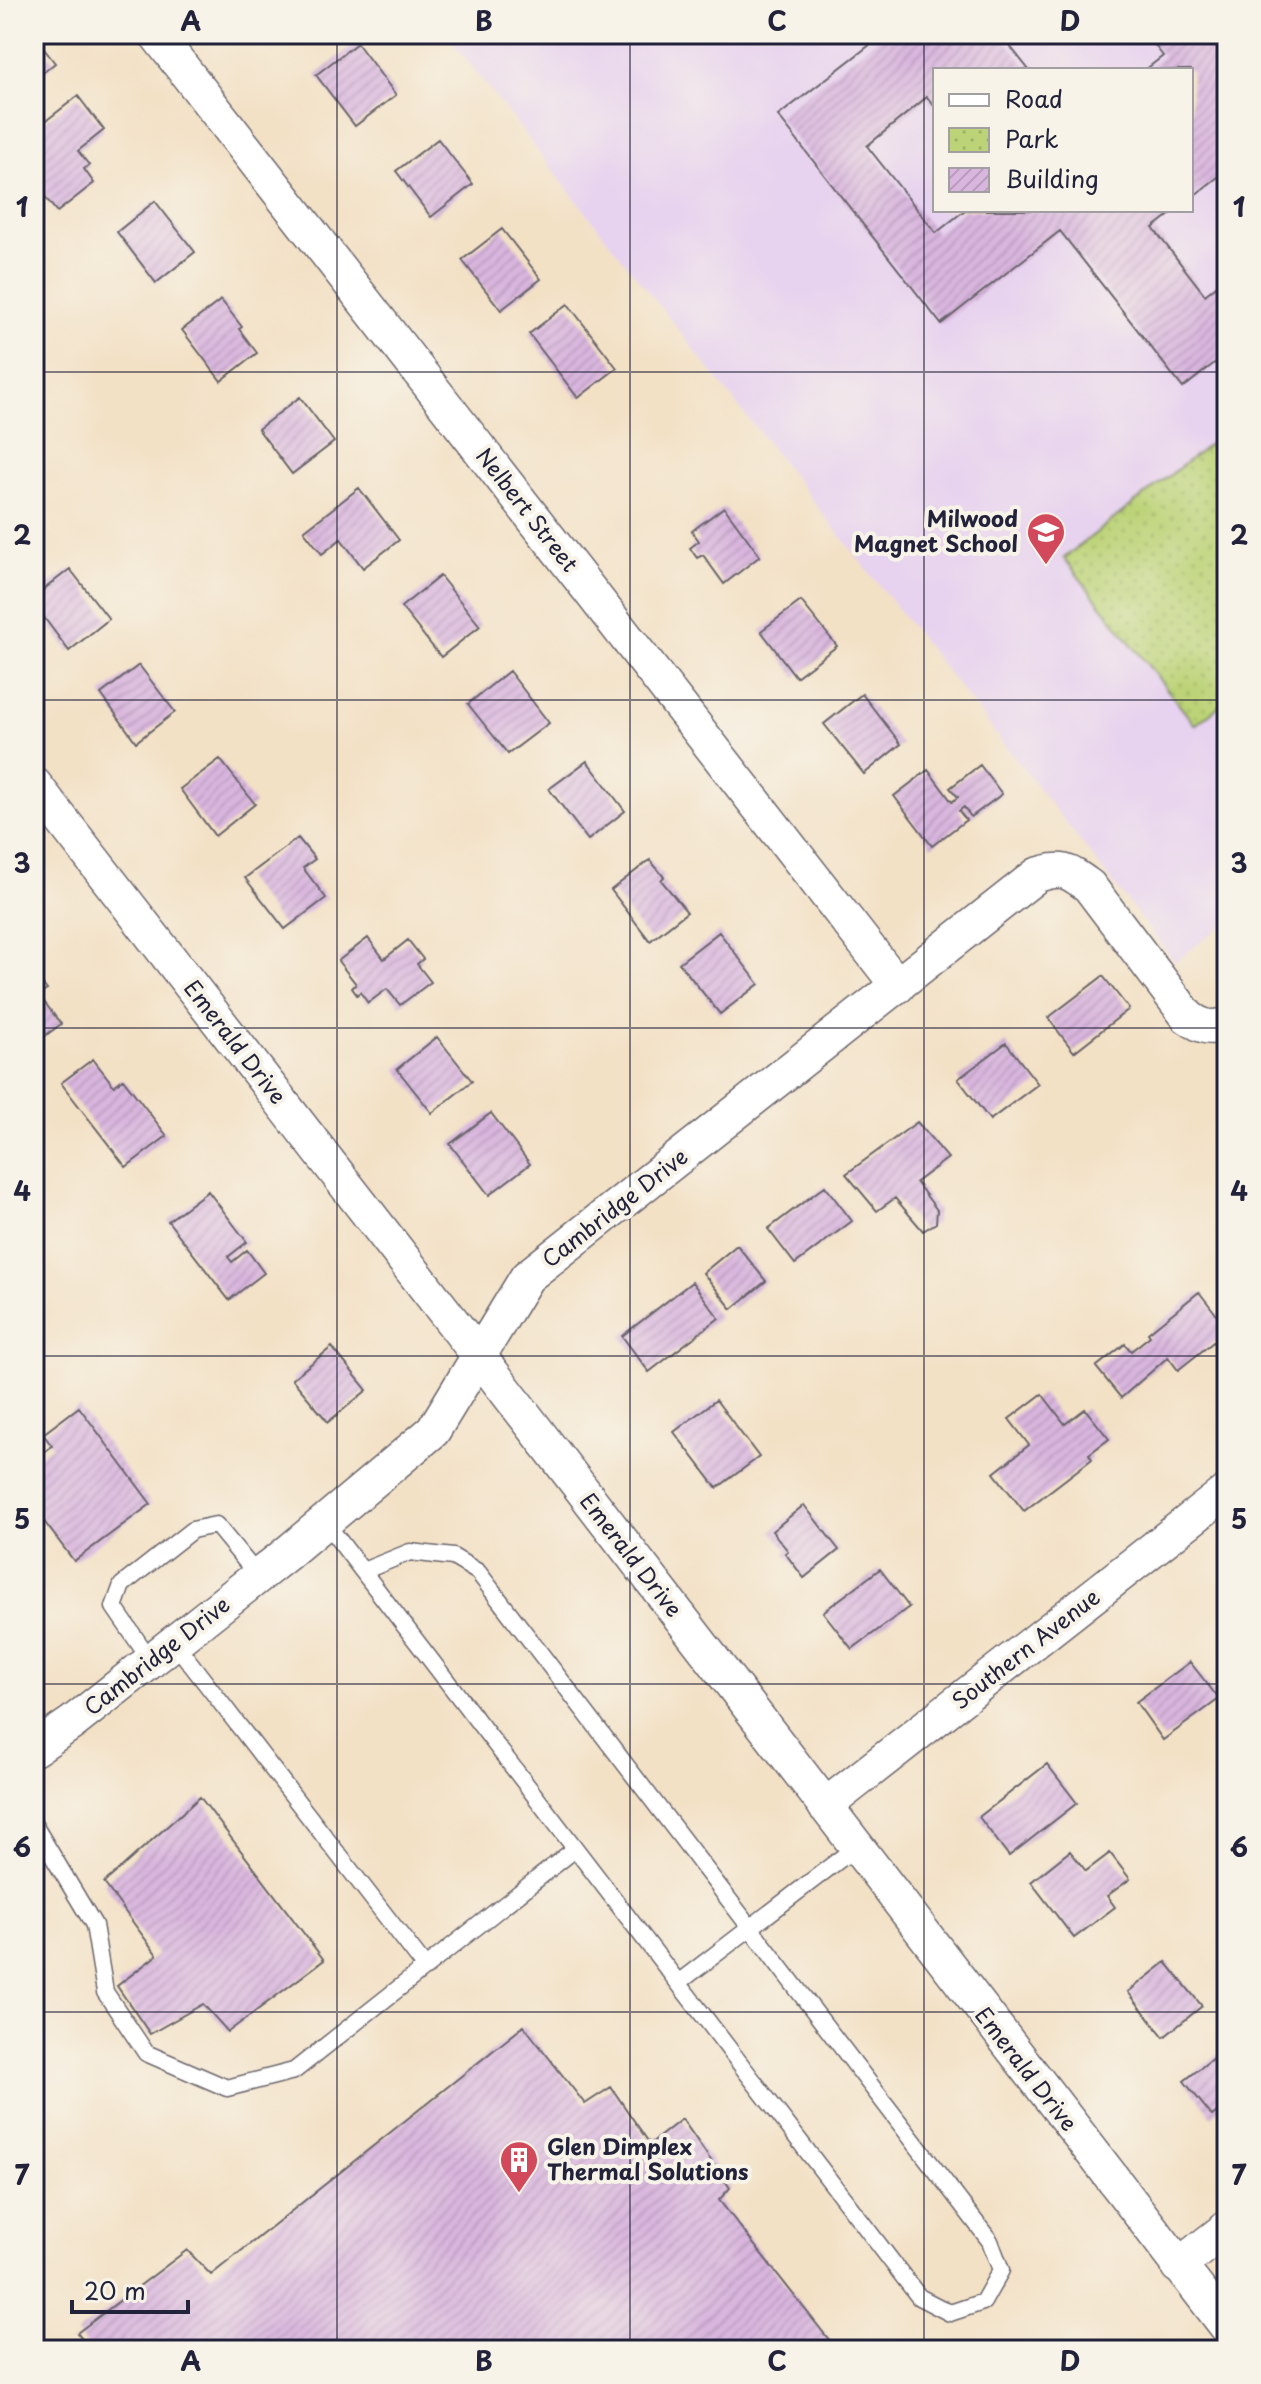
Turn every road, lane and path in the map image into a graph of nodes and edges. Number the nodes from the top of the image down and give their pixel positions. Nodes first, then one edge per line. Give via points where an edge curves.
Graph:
1 (156, 34) edge
2 (34, 784) edge
3 (898, 986) junction
4 (1227, 1025) edge
5 (479, 1356) junction
6 (1227, 1491) edge
7 (325, 1522) junction
8 (363, 1571) junction
9 (258, 1576) junction
10 (162, 1651) junction
11 (34, 1749) edge
12 (825, 1806) junction
13 (34, 1825) edge
14 (856, 1847) junction
15 (575, 1849) junction
16 (751, 1928) junction
17 (426, 1968) junction
18 (678, 1983) junction
19 (1227, 2228) edge
20 (1178, 2266) junction
21 (1227, 2327) edge

1 - 3 street, Nelbert Street
2 - 5 street, Emerald Drive
3 - 4 street, Cambridge Drive via 1037,875 1056,869 1089,886 1188,1017 1212,1029
3 - 5 street, Cambridge Drive via 527,1277
5 - 7 street, Cambridge Drive via 433,1431
5 - 12 street, Emerald Drive
6 - 12 street, Southern Avenue
7 - 8 lane
7 - 9 street, Cambridge Drive
8 - 15 lane
8 - 16 lane via 410,1552 453,1557 478,1572
9 - 10 street, Cambridge Drive
9 - 10 lane via 216,1525 192,1530 122,1585 114,1607
10 - 11 street, Cambridge Drive
10 - 17 lane
12 - 14 street, Emerald Drive
13 - 17 lane via 94,1925 105,1992 146,2053 227,2088 294,2071
14 - 16 lane
14 - 20 street, Emerald Drive
15 - 17 lane
15 - 18 lane
16 - 18 lane
16 - 18 lane via 990,2241 1001,2270 983,2302 950,2313 919,2297
19 - 20 street
20 - 21 street, Emerald Drive

